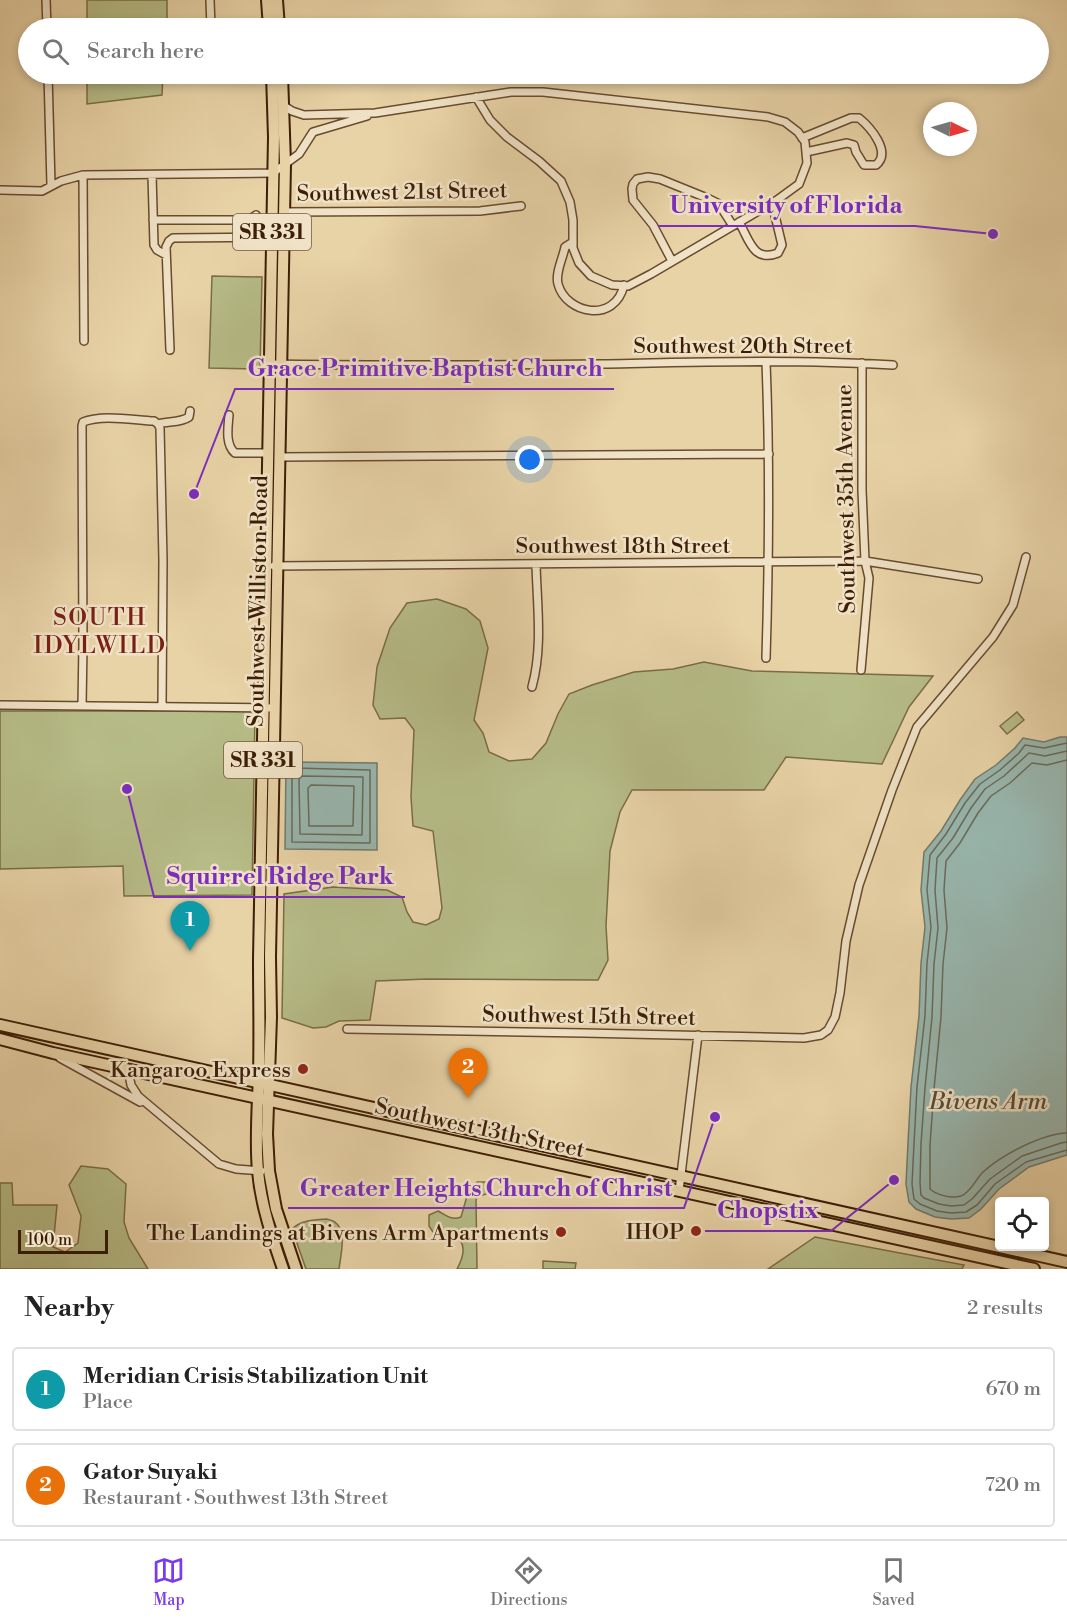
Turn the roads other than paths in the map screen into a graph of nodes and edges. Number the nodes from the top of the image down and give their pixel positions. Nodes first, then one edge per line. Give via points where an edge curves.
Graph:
1 (46, 0) edge
2 (210, 0) edge
3 (267, 0) edge
4 (277, 0) edge
5 (47, 18) edge
6 (211, 18) edge
7 (268, 18) edge
8 (278, 18) edge
9 (48, 84) edge
10 (272, 84) edge
11 (283, 84) edge
12 (476, 97) junction
13 (284, 106) junction
14 (375, 113) junction
15 (802, 138) junction
16 (806, 149) junction
17 (285, 164) junction
18 (273, 173) junction
19 (83, 175) junction
20 (152, 175) junction
21 (51, 185) junction
22 (0, 190) edge
23 (772, 203) junction
24 (521, 206) dead end
25 (283, 212) junction
26 (255, 215) dead end
27 (153, 220) junction
28 (736, 224) junction
29 (272, 237) junction
30 (573, 242) junction
31 (166, 255) junction
32 (672, 261) junction
33 (624, 285) junction
34 (84, 341) dead end
35 (170, 350) dead end
36 (766, 362) junction
37 (862, 363) junction
38 (275, 364) junction
39 (893, 365) dead end
40 (190, 411) dead end
41 (228, 415) dead end
42 (158, 424) junction
43 (268, 453) junction
44 (769, 454) junction
45 (279, 457) junction
46 (1026, 557) dead end
47 (865, 561) junction
48 (769, 562) junction
49 (537, 564) junction
50 (272, 566) junction
51 (978, 579) dead end
52 (766, 658) dead end
53 (861, 670) dead end
54 (532, 687) dead end
55 (0, 705) edge
56 (82, 706) junction
57 (162, 706) junction
58 (269, 708) junction
59 (0, 1025) edge
60 (347, 1029) dead end
61 (698, 1035) junction
62 (0, 1040) edge
63 (84, 1044) junction
64 (103, 1048) junction
65 (53, 1053) junction
66 (81, 1058) junction
67 (128, 1069) junction
68 (264, 1084) junction
69 (263, 1099) junction
70 (148, 1106) junction
71 (447, 1125) junction
72 (440, 1138) junction
73 (589, 1156) junction
74 (586, 1170) junction
75 (263, 1171) junction
76 (682, 1177) junction
77 (679, 1191) junction
78 (995, 1246) edge
79 (996, 1251) edge
80 (1019, 1251) edge
81 (994, 1261) junction
82 (1067, 1262) edge
83 (283, 1269) edge
84 (296, 1269) edge
85 (1034, 1269) edge

1 - 5 street
2 - 6 street
3 - 7 main road
4 - 8 main road
9 - 21 street
10 - 18 main road, Southwest Williston Road / SR 331
11 - 13 main road, Southwest Williston Road / SR 331
12 - 14 street
12 - 15 street via 543,92 768,117 785,122
12 - 30 street via 490,120 507,137 561,181 572,211
13 - 14 street via 304,115
13 - 17 main road, Southwest Williston Road / SR 331
14 - 17 street, Southwest 21st Street via 313,132 299,154
15 - 16 street
15 - 16 street via 859,118 878,142 882,156 876,165 864,165 854,145 848,143
16 - 23 street via 807,163 799,184
17 - 18 street, Southwest 21st Street
17 - 25 main road, Southwest Williston Road / SR 331
18 - 20 street, Southwest 21st Street
18 - 29 main road, Southwest Williston Road / SR 331
19 - 20 street, Southwest 21st Street
19 - 21 street, Southwest 21st Street
19 - 34 street
20 - 27 street
21 - 22 street, Southwest 21st Street via 42,190
23 - 28 street
23 - 28 street via 782,246 778,253 755,253
24 - 25 street, Southwest 21st Street via 480,211
25 - 38 main road, Southwest Williston Road / SR 331
26 - 27 street via 249,220
27 - 31 street via 154,245
28 - 32 street
28 - 32 street via 719,204 707,198 660,180 637,179 632,189 633,200 653,225
29 - 31 street via 173,238 166,247
29 - 38 main road, Southwest Williston Road / SR 331
30 - 33 street via 579,263 591,276 612,285
30 - 33 street via 565,247 558,283 573,303 590,311 609,308 622,294
31 - 35 street
32 - 33 street
36 - 37 street, Southwest 20th Street
36 - 38 street, Southwest 20th Street
36 - 44 street
37 - 39 street, Southwest 20th Street
37 - 47 street, Southwest 35th Avenue
38 - 43 main road, Southwest Williston Road / SR 331
38 - 45 main road, Southwest Williston Road / SR 331
40 - 42 street via 185,420
41 - 43 street via 231,450
42 - 56 street via 90,419 81,426
42 - 57 street
43 - 50 main road, Southwest Williston Road / SR 331
44 - 45 street
44 - 48 street
45 - 50 main road, Southwest Williston Road / SR 331
46 - 61 street, Southwest 15th Street via 1013,605 993,637 917,726 859,885 835,1017 828,1030 804,1038
47 - 48 street, Southwest 18th Street
47 - 51 street, Southwest 18th Street
47 - 53 street, Southwest 35th Avenue via 869,578
48 - 49 street, Southwest 18th Street
48 - 52 street
49 - 50 street, Southwest 18th Street
49 - 54 street via 538,648
50 - 58 main road, Southwest Williston Road / SR 331
55 - 56 street
56 - 57 street
57 - 58 street
58 - 68 main road, Southwest Williston Road / SR 331
59 - 63 main road, Southwest 13th Street
60 - 61 street, Southwest 15th Street
61 - 76 street
62 - 65 main road, Southwest 13th Street
63 - 64 main road, Southwest 13th Street
63 - 66 main road
64 - 67 main road
64 - 68 main road, Southwest 13th Street
65 - 66 main road, Southwest 13th Street
65 - 70 street
66 - 67 main road, Southwest 13th Street
67 - 69 main road, Southwest 13th Street
67 - 70 street via 133,1091
68 - 69 main road, Southwest Williston Road / SR 331
68 - 71 main road, Southwest 13th Street
69 - 72 main road, Southwest 13th Street
69 - 75 main road, Southwest Williston Road / SR 331 via 257,1134
70 - 75 street via 219,1164
71 - 72 main road
71 - 73 main road, Southwest 13th Street
72 - 74 main road, Southwest 13th Street
73 - 74 main road
73 - 76 main road, Southwest 13th Street
74 - 77 main road, Southwest 13th Street
75 - 83 main road, Southwest Williston Road / SR 331 via 265,1212
75 - 84 main road, Southwest Williston Road / SR 331
76 - 77 street
76 - 78 main road, Southwest 13th Street
77 - 81 main road, Southwest 13th Street
79 - 81 street
80 - 82 main road, Southwest 13th Street
81 - 85 main road, Southwest 13th Street

